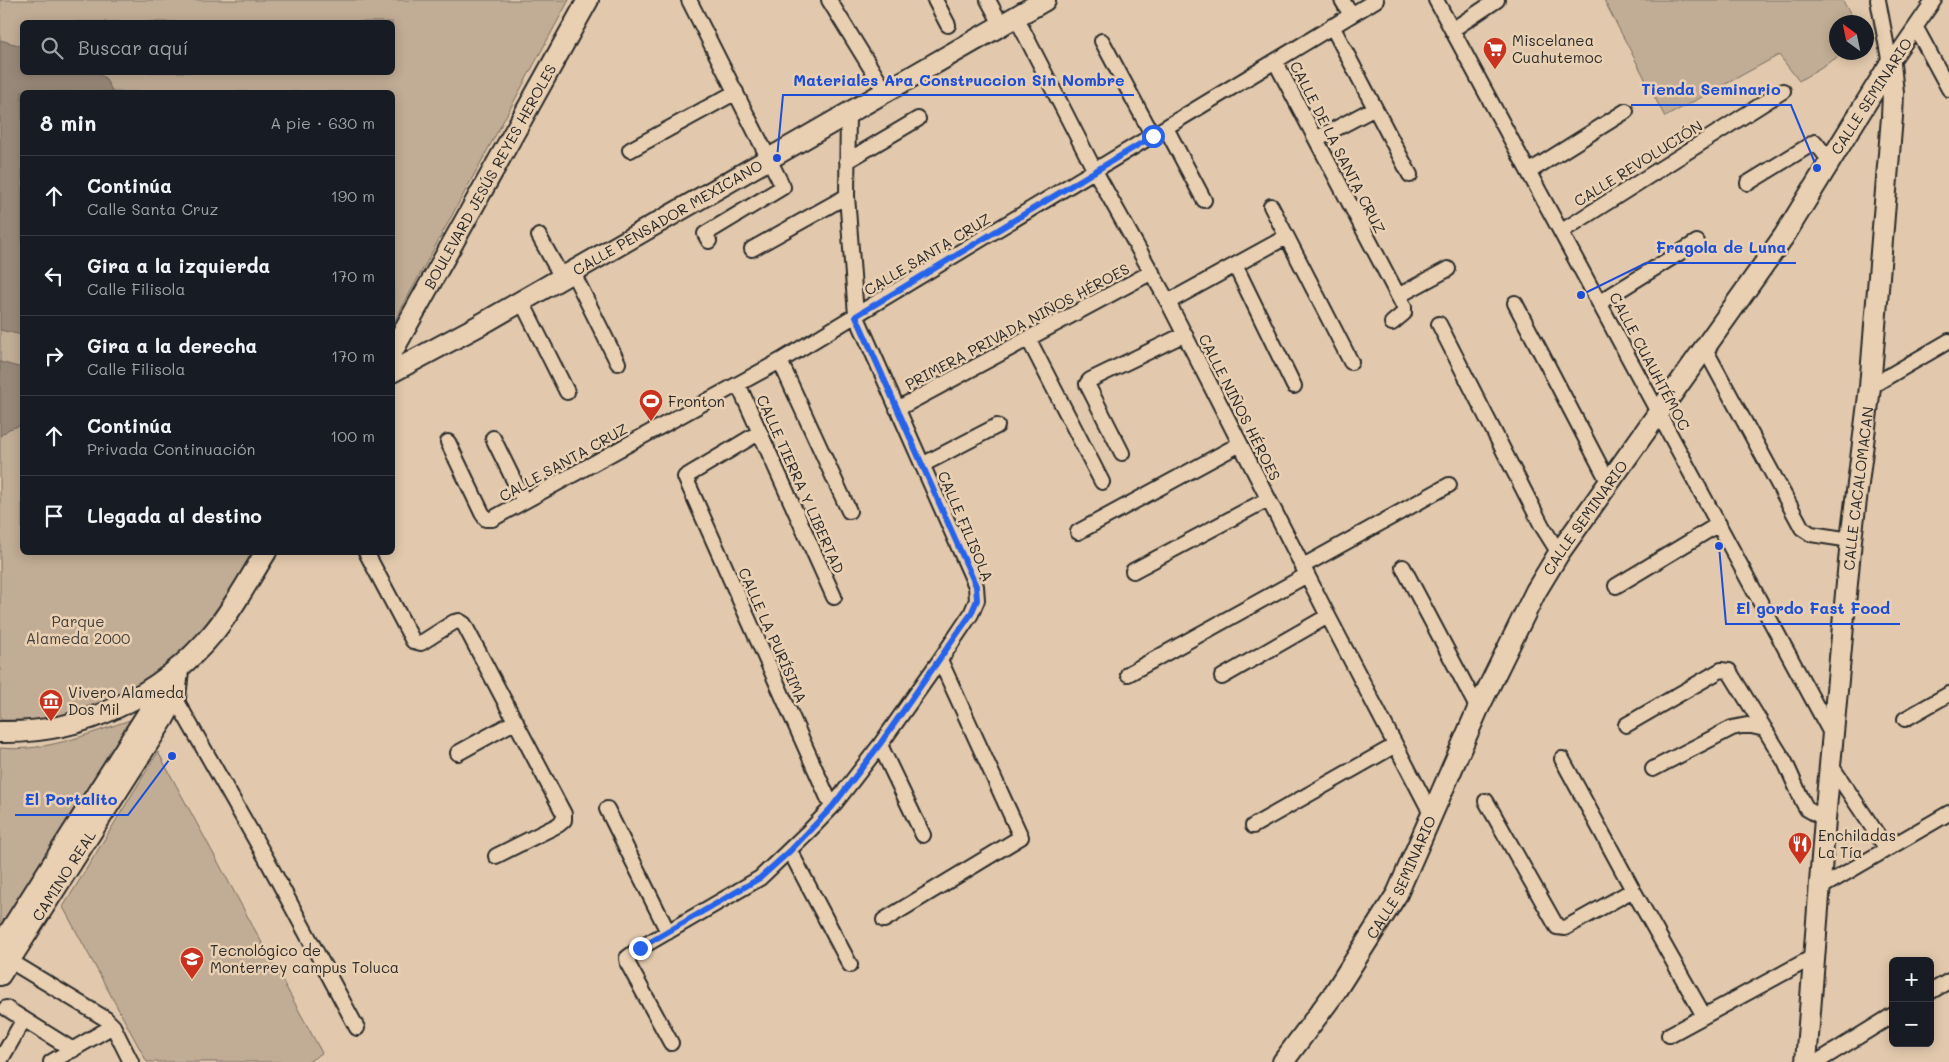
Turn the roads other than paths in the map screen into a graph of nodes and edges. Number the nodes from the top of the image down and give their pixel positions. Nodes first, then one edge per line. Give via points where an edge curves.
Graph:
1 (588, 0) edge
2 (689, 0) edge
3 (829, 0) edge
4 (934, 0) edge
5 (988, 0) edge
6 (1045, 0) edge
7 (1342, 0) edge
8 (1376, 0) edge
9 (1436, 0) edge
10 (1497, 0) edge
11 (1878, 0) edge
12 (1934, 0) edge
13 (1351, 15) junction
14 (1009, 21) junction
15 (948, 25) dead end
16 (1332, 26) junction
17 (1916, 28) junction
18 (1452, 30) junction
19 (1102, 41) dead end
20 (1275, 61) junction
21 (1890, 64) junction
22 (1949, 89) edge
23 (885, 91) junction
24 (1783, 91) dead end
25 (736, 92) junction
26 (1375, 108) junction
27 (1626, 111) dead end
28 (848, 112) junction
29 (918, 120) dead end
30 (1166, 128) junction
31 (1153, 136) junction
32 (1316, 140) junction
33 (630, 150) dead end
34 (767, 159) junction
35 (847, 161) junction
36 (1830, 161) junction
37 (1095, 170) junction
38 (1530, 171) junction
39 (1410, 176) dead end
40 (1748, 183) dead end
41 (847, 196) junction
42 (1204, 200) dead end
43 (1271, 206) dead end
44 (1562, 231) junction
45 (539, 236) dead end
46 (1286, 237) junction
47 (707, 238) dead end
48 (1697, 242) dead end
49 (752, 249) dead end
50 (1235, 265) junction
51 (1448, 269) dead end
52 (1152, 272) junction
53 (566, 274) junction
54 (1398, 296) junction
55 (521, 300) junction
56 (1168, 302) junction
57 (1600, 302) junction
58 (1515, 303) dead end
59 (856, 316) junction
60 (1392, 323) dead end
61 (1439, 324) dead end
62 (1185, 334) junction
63 (1029, 340) junction
64 (1949, 341) edge
65 (395, 347) edge
66 (1706, 349) junction
67 (780, 361) junction
68 (1350, 362) dead end
69 (618, 363) dead end
70 (395, 370) edge
71 (738, 384) junction
72 (1294, 386) dead end
73 (1870, 387) junction
74 (567, 392) dead end
75 (896, 409) junction
76 (1659, 414) junction
77 (997, 426) dead end
78 (760, 432) junction
79 (493, 438) dead end
80 (448, 442) dead end
81 (1240, 444) junction
82 (1122, 453) dead end
83 (922, 465) junction
84 (1102, 482) dead end
85 (1609, 483) junction
86 (1449, 485) dead end
87 (1268, 499) junction
88 (524, 501) junction
89 (849, 511) dead end
90 (1719, 524) junction
91 (1078, 532) dead end
92 (1851, 540) junction
93 (1559, 553) junction
94 (264, 555) edge
95 (368, 555) edge
96 (1403, 567) dead end
97 (1133, 571) dead end
98 (1305, 571) junction
99 (1616, 586) dead end
100 (834, 597) dead end
101 (1328, 616) junction
102 (940, 660) junction
103 (178, 670) junction
104 (1128, 674) dead end
105 (1222, 677) dead end
106 (169, 693) junction
107 (1949, 694) edge
108 (1478, 709) junction
109 (1905, 719) dead end
110 (516, 721) junction
111 (1626, 725) dead end
112 (1765, 729) junction
113 (0, 732) edge
114 (1833, 738) junction
115 (880, 744) junction
116 (1394, 746) junction
117 (458, 753) dead end
118 (1562, 759) dead end
119 (1830, 764) junction
120 (1653, 769) dead end
121 (1486, 800) dead end
122 (832, 807) junction
123 (607, 808) dead end
124 (1431, 813) junction
125 (1949, 813) edge
126 (1825, 819) junction
127 (1253, 826) dead end
128 (923, 834) dead end
129 (1887, 849) junction
130 (790, 851) junction
131 (496, 856) dead end
132 (1820, 888) junction
133 (1633, 890) junction
134 (884, 920) dead end
135 (668, 932) junction
136 (1815, 956) junction
137 (2, 959) edge
138 (850, 965) dead end
139 (1949, 981) edge
140 (1934, 990) edge
141 (6, 1008) dead end
142 (1704, 1016) junction
143 (1889, 1017) edge
144 (24, 1019) junction
145 (113, 1026) junction
146 (357, 1028) dead end
147 (1669, 1035) dead end
148 (671, 1043) dead end
149 (73, 1050) junction
150 (0, 1061) edge
151 (51, 1062) edge
152 (131, 1062) edge
153 (1283, 1062) edge
154 (1806, 1062) edge
155 (1817, 1062) edge

1 - 65 street, BOULEVARD JESÚS REYES HEROLES
2 - 25 street
3 - 23 street
4 - 15 street
5 - 14 street, CALLE NIÑOS HÉROES
6 - 14 street, CALLE PENSADOR MEXICANO
7 - 13 street
8 - 13 street, CALLE SANTA CRUZ
9 - 18 street, CALLE CUAUHTÉMOC
10 - 18 street
11 - 21 street
12 - 17 street, CALLE SEMINARIO
13 - 16 street, CALLE SANTA CRUZ
14 - 23 street, CALLE PENSADOR MEXICANO
14 - 37 street, CALLE NIÑOS HÉROES
16 - 20 street, CALLE SANTA CRUZ
16 - 26 street
17 - 21 street, CALLE SEMINARIO
17 - 22 street
18 - 38 street, CALLE CUAUHTÉMOC
19 - 31 street
20 - 30 street, CALLE SANTA CRUZ
20 - 32 street, CALLE DE LA SANTA CRUZ
21 - 36 street, CALLE SEMINARIO
21 - 73 street, CALLE CACALOMACAN via 1892,117
23 - 28 street, CALLE PENSADOR MEXICANO
24 - 44 street, CALLE REVOLUCIÓN
25 - 33 street
25 - 34 street
26 - 32 street
26 - 39 street
27 - 38 street
28 - 34 street, CALLE PENSADOR MEXICANO
28 - 35 street, CALLE FILISOLA
29 - 35 street
30 - 31 street, CALLE SANTA CRUZ
30 - 42 street
31 - 37 street, CALLE SANTA CRUZ
32 - 54 street, CALLE DE LA SANTA CRUZ
34 - 47 street via 782,186 781,190
34 - 53 street, CALLE PENSADOR MEXICANO
35 - 41 street, CALLE FILISOLA
36 - 40 street via 1815,142
36 - 66 street, CALLE SEMINARIO via 1784,236
37 - 52 street, CALLE NIÑOS HÉROES
37 - 59 street, CALLE SANTA CRUZ
38 - 44 street, CALLE CUAUHTÉMOC
41 - 49 street
41 - 59 street, CALLE FILISOLA
43 - 46 street
44 - 57 street, CALLE CUAUHTÉMOC
45 - 53 street
46 - 50 street
46 - 68 street
48 - 57 street
50 - 56 street
50 - 72 street
51 - 54 street
52 - 56 street, CALLE NIÑOS HÉROES
52 - 63 street, PRIMERA PRIVADA NIÑOS HÉROES
53 - 55 street, CALLE PENSADOR MEXICANO
53 - 69 street
54 - 60 street via 1405,312
55 - 70 street, CALLE PENSADOR MEXICANO
55 - 74 street
56 - 62 street, CALLE NIÑOS HÉROES
57 - 76 street, CALLE CUAUHTÉMOC
58 - 85 street
59 - 67 street, CALLE SANTA CRUZ
59 - 75 street, CALLE FILISOLA
61 - 93 street via 1542,526
62 - 81 street, CALLE NIÑOS HÉROES
62 - 82 street via 1087,384
63 - 75 street, PRIMERA PRIVADA NIÑOS HÉROES
63 - 84 street
64 - 73 street
66 - 76 street, CALLE SEMINARIO
66 - 92 street via 1802,528 1811,534
67 - 71 street, CALLE SANTA CRUZ
67 - 89 street
71 - 78 street, CALLE TIERRA Y LIBERTAD
71 - 88 street, CALLE SANTA CRUZ
73 - 92 street, CALLE CACALOMACAN
75 - 83 street, CALLE FILISOLA
76 - 85 street, CALLE SEMINARIO
76 - 90 street, CALLE CUAUHTÉMOC
77 - 83 street
78 - 100 street, CALLE TIERRA Y LIBERTAD
78 - 122 street, CALLE LA PURÍSIMA via 685,477
79 - 88 street
80 - 88 street, CALLE SANTA CRUZ via 486,519 492,519
81 - 87 street, CALLE NIÑOS HÉROES
81 - 91 street
83 - 102 street, CALLE FILISOLA via 978,593 971,614
85 - 93 street, CALLE SEMINARIO
86 - 98 street
87 - 97 street
87 - 98 street, CALLE NIÑOS HÉROES
90 - 99 street
90 - 114 street, CALLE CUAUHTÉMOC
92 - 114 street, CALLE CACALOMACAN
93 - 108 street, CALLE SEMINARIO via 1536,591
94 - 103 street via 214,632
95 - 110 street via 413,641 421,643 454,622 464,624
96 - 108 street
98 - 101 street, CALLE NIÑOS HÉROES
98 - 104 street
101 - 105 street
101 - 116 street, CALLE NIÑOS HÉROES
102 - 115 street, CALLE FILISOLA
102 - 134 street via 1021,837
103 - 106 street, CAMINO REAL
103 - 113 street via 132,701 80,722
106 - 137 street, CAMINO REAL
106 - 146 street via 267,860
107 - 109 street
108 - 124 street, CALLE SEMINARIO
110 - 117 street
110 - 131 street via 564,814 564,820
111 - 112 street via 1724,669 1732,675
112 - 120 street via 1747,725 1732,728
112 - 126 street via 1807,809
114 - 119 street, CALLE CACALOMACAN
115 - 122 street, CALLE FILISOLA
115 - 128 street
116 - 124 street, CALLE NIÑOS HÉROES
116 - 127 street
118 - 133 street
119 - 126 street, CALLE CACALOMACAN
119 - 129 street
121 - 133 street via 1557,927 1565,928
122 - 130 street, CALLE FILISOLA
123 - 135 street
124 - 153 street, CALLE SEMINARIO via 1397,894 1375,932
125 - 129 street
126 - 132 street, CALLE CACALOMACAN
129 - 132 street
130 - 135 street, CALLE FILISOLA via 760,878
130 - 138 street
132 - 136 street, CALLE CACALOMACAN
133 - 142 street
135 - 148 street, CALLE FILISOLA via 627,958
136 - 142 street
136 - 154 street, CALLE CACALOMACAN
137 - 145 street
139 - 140 street
141 - 144 street
142 - 147 street
143 - 155 street
144 - 149 street
144 - 150 street
145 - 149 street
145 - 152 street
149 - 151 street

